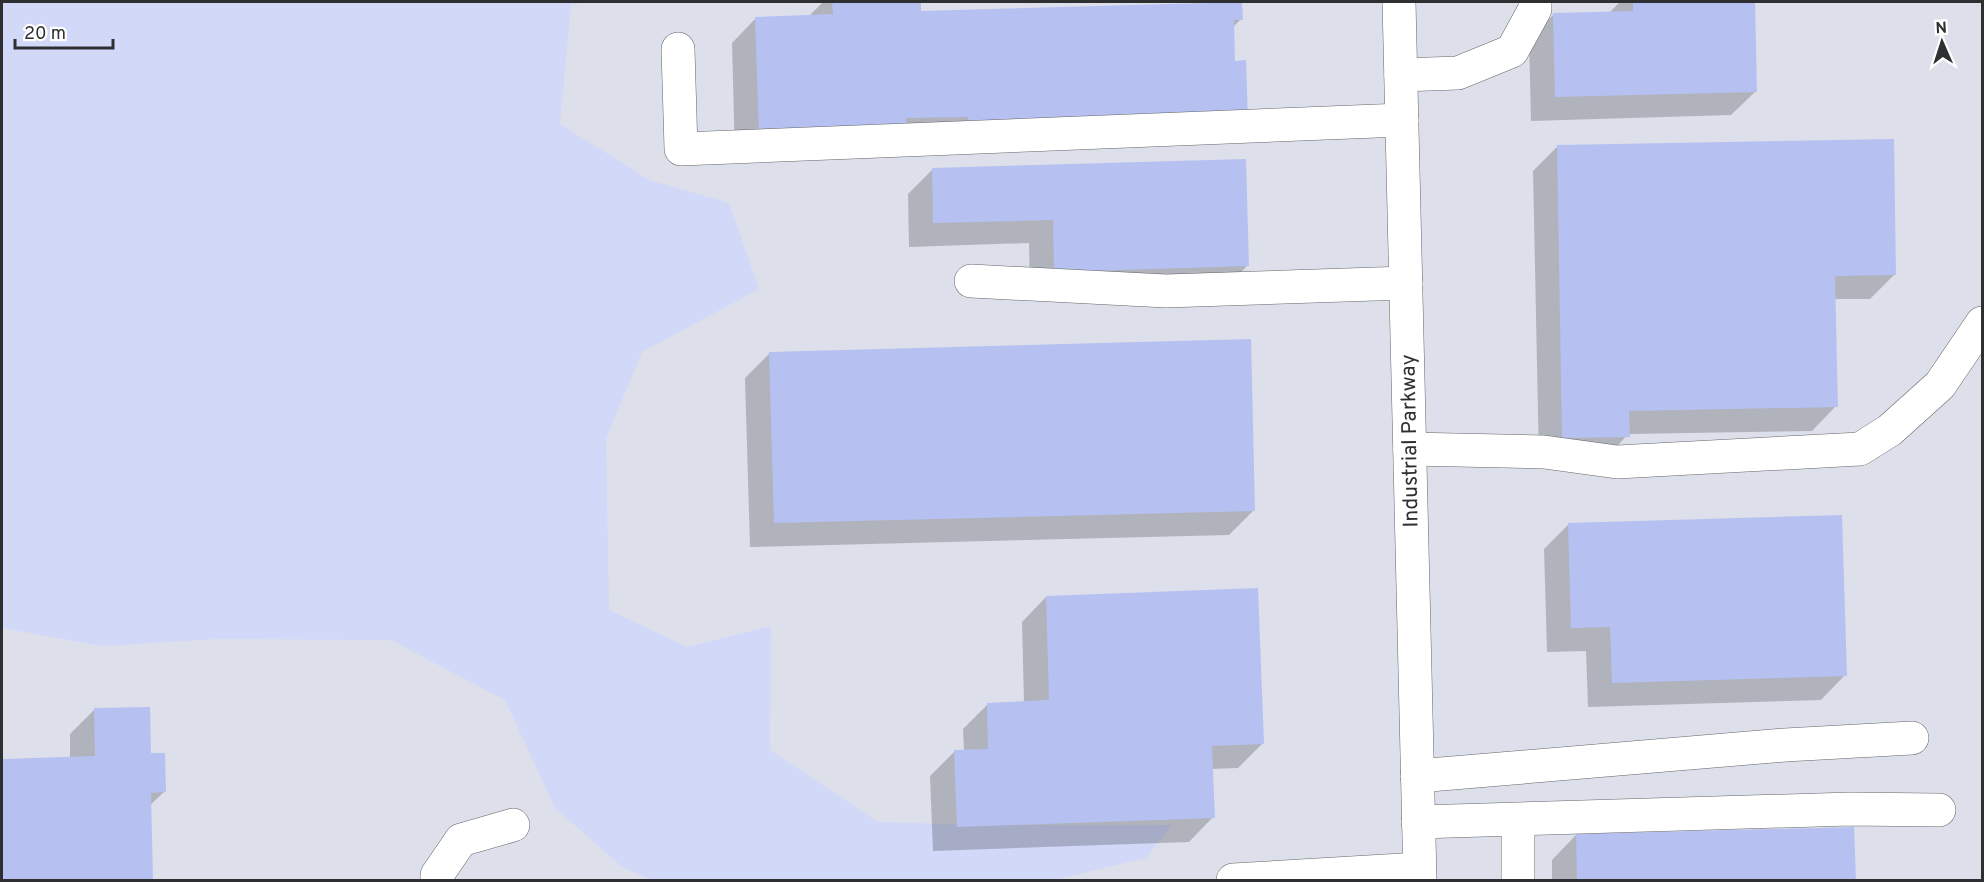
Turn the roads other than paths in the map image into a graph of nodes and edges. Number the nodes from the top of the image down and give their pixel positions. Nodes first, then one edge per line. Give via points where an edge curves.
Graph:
1 (1399, 2) edge
2 (1535, 2) edge
3 (678, 49) dead end
4 (1401, 75) junction
5 (1402, 120) junction
6 (971, 281) dead end
7 (1406, 283) junction
8 (1983, 322) edge
9 (1410, 449) junction
10 (1912, 738) dead end
11 (1417, 776) junction
12 (1939, 810) dead end
13 (1518, 820) junction
14 (1418, 822) junction
15 (513, 825) dead end
16 (1419, 875) edge
17 (1338, 877) edge
18 (437, 880) edge
19 (1233, 880) edge
20 (1518, 880) edge

1 - 4 street, Industrial Parkway
2 - 4 street via 1512,51 1458,73
3 - 5 street via 681,149
4 - 5 street, Industrial Parkway
5 - 7 street, Industrial Parkway
6 - 7 street via 1166,291
7 - 9 street, Industrial Parkway
8 - 9 street via 1940,385 1890,430 1860,448 1617,462 1544,452
9 - 11 street, Industrial Parkway
10 - 11 street
11 - 14 street, Industrial Parkway
12 - 13 street via 1850,809
13 - 14 street
13 - 20 street
14 - 16 street, Industrial Parkway
15 - 18 street via 461,840
16 - 17 street
17 - 19 street

